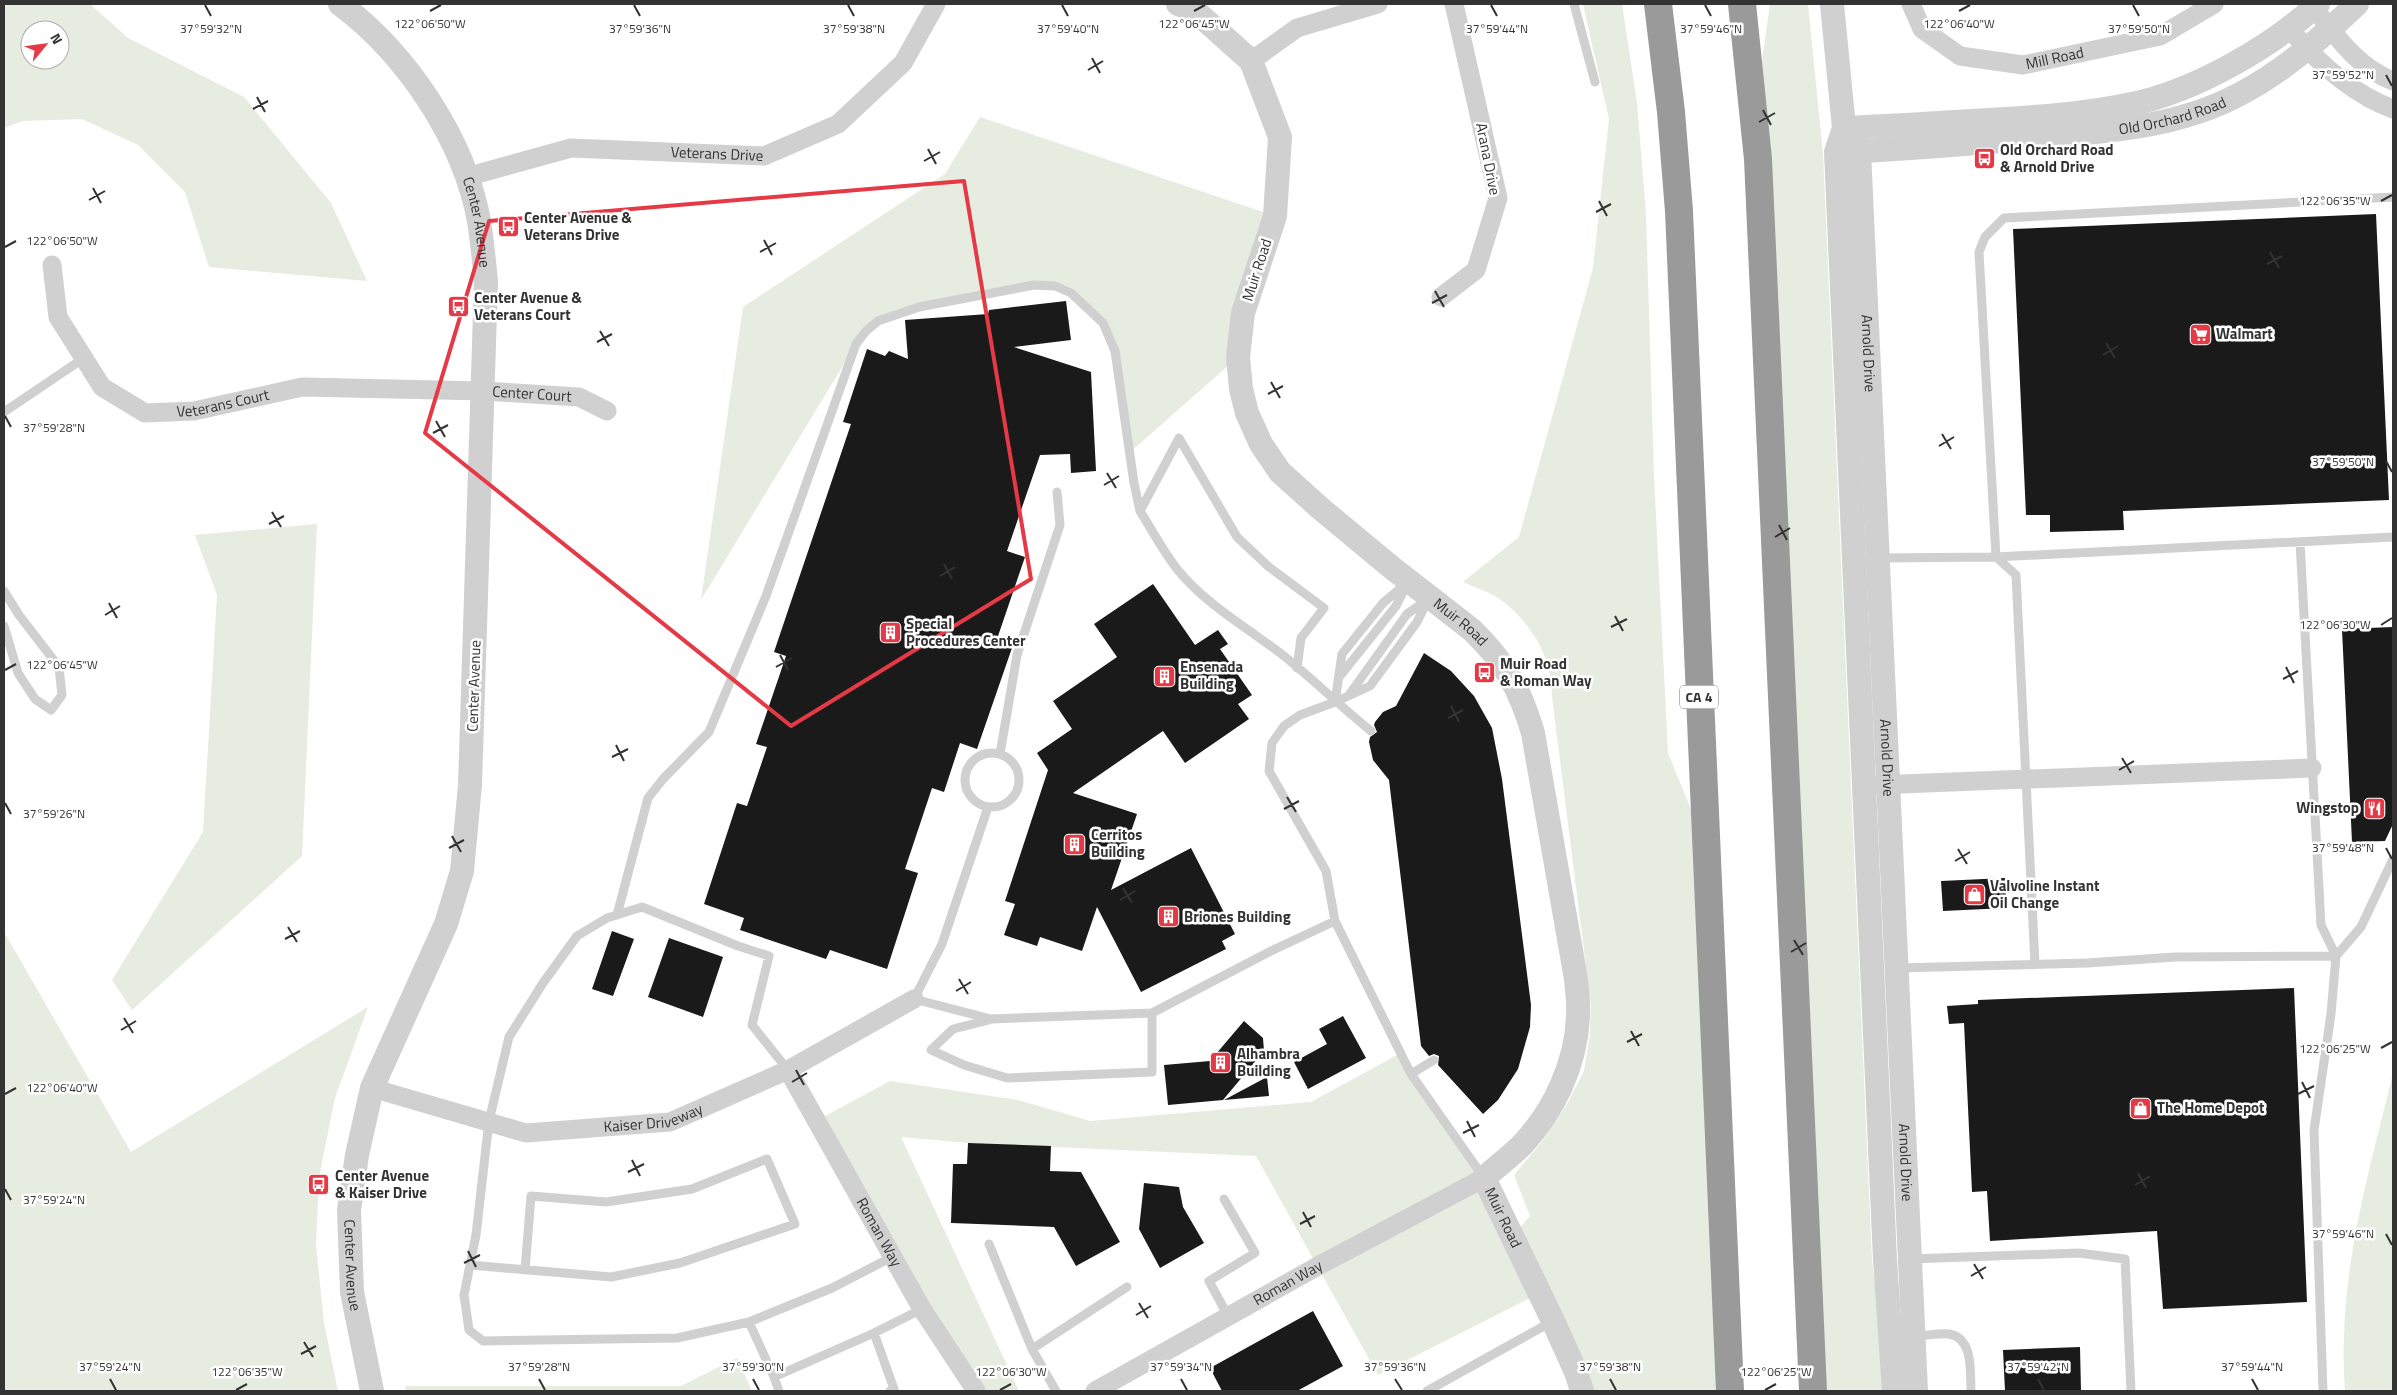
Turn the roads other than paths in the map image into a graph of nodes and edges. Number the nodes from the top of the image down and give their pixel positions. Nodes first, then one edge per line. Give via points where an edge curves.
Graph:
1 (340, 4) edge
2 (936, 4) edge
3 (1378, 4) edge
4 (1454, 4) edge
5 (1574, 4) edge
6 (1658, 4) edge
7 (1742, 4) edge
8 (1832, 4) edge
9 (1911, 4) edge
10 (2214, 4) edge
11 (2357, 4) edge
12 (1189, 6) edge
13 (2316, 6) edge
14 (2289, 28) junction
15 (2330, 28) junction
16 (2306, 49) junction
17 (1251, 61) junction
18 (2393, 81) edge
19 (1594, 82) dead end
20 (2393, 109) edge
21 (1844, 128) junction
22 (1859, 151) junction
23 (1836, 152) junction
24 (466, 177) junction
25 (2393, 196) edge
26 (52, 265) dead end
27 (1442, 297) dead end
28 (84, 358) junction
29 (484, 391) junction
30 (608, 410) dead end
31 (4, 412) edge
32 (1057, 492) dead end
33 (1140, 511) junction
34 (2393, 537) edge
35 (2300, 542) junction
36 (1996, 557) junction
37 (1878, 558) junction
38 (1409, 582) junction
39 (4, 591) edge
40 (1429, 598) junction
41 (4, 626) edge
42 (1297, 668) junction
43 (1348, 696) junction
44 (1335, 702) junction
45 (1371, 731) dead end
46 (1000, 754) junction
47 (2312, 768) junction
48 (2026, 778) junction
49 (1863, 785) junction
50 (1888, 785) junction
51 (988, 807) junction
52 (2393, 858) edge
53 (618, 915) junction
54 (1335, 921) junction
55 (2336, 956) junction
56 (2035, 964) junction
57 (1896, 968) junction
58 (914, 999) junction
59 (1152, 1013) junction
60 (991, 1019) junction
61 (1434, 1060) dead end
62 (788, 1070) junction
63 (1412, 1074) junction
64 (372, 1088) junction
65 (489, 1121) junction
66 (1484, 1178) junction
67 (1224, 1199) dead end
68 (989, 1244) dead end
69 (892, 1256) junction
70 (1908, 1259) junction
71 (470, 1265) junction
72 (525, 1270) junction
73 (1126, 1287) dead end
74 (922, 1309) junction
75 (1228, 1316) junction
76 (1553, 1321) junction
77 (749, 1322) junction
78 (874, 1333) junction
79 (1914, 1336) junction
80 (1032, 1348) junction
81 (774, 1377) junction
82 (372, 1391) edge
83 (779, 1391) edge
84 (890, 1391) edge
85 (976, 1391) edge
86 (1056, 1391) edge
87 (1095, 1391) edge
88 (1427, 1391) edge
89 (1582, 1391) edge
90 (1730, 1391) edge
91 (1813, 1391) edge
92 (1894, 1391) edge
93 (1916, 1391) edge
94 (1971, 1391) edge
95 (2131, 1391) edge
96 (2323, 1391) edge

1 - 24 street, Center Avenue via 363,21 423,92
2 - 24 street, Veterans Drive via 903,64 838,124 764,156 571,148
3 - 17 street via 1297,28
4 - 27 street, Arana Drive via 1498,198 1476,270
5 - 19 lane
6 - 90 highway, CA 4 via 1679,211
7 - 91 highway via 1759,169
8 - 21 street, Arnold Drive
9 - 10 street, Mill Road via 1922,29 1960,56 2023,65 2160,36
11 - 15 street, Old Orchard Road
12 - 17 street, Muir Road
13 - 14 street, Old Orchard Road
13 - 15 street
14 - 16 street
14 - 21 street, Old Orchard Road via 2220,71 2134,104 2064,115
15 - 16 street, Old Orchard Road
15 - 18 street via 2360,62
16 - 20 street via 2342,81
16 - 22 street, Old Orchard Road via 2240,94 2198,112 2160,122 2113,131
17 - 38 street, Muir Road via 1280,137 1274,216 1243,312 1238,357 1247,413 1261,444 1280,472
21 - 22 street, Arnold Drive
21 - 23 street, Arnold Drive
22 - 23 street, Old Orchard Road
22 - 37 street, Arnold Drive
23 - 49 street, Arnold Drive
24 - 29 street, Center Avenue via 478,220 486,281
25 - 36 lane via 2004,218 1985,237 1979,252
26 - 28 street, Veterans Court via 58,317
28 - 29 street, Veterans Court via 102,387 145,413 194,411 302,387
28 - 31 lane
29 - 30 street, Center Court via 579,397
29 - 64 street, Center Avenue via 470,784 462,871 446,924
32 - 46 lane via 1060,525 1018,655
33 - 42 lane via 1178,570 1207,600
33 - 42 lane via 1179,438 1236,537 1269,567 1324,608 1301,638
33 - 53 lane via 1115,350 1103,322 1071,294 1055,286 1034,285 919,307 878,321 856,344 766,596 709,732 648,798
34 - 35 lane
35 - 36 lane
35 - 47 lane
36 - 37 lane
36 - 48 lane via 2016,575
37 - 50 street, Arnold Drive
38 - 40 street, Muir Road
38 - 44 lane via 1396,606 1339,678
39 - 41 lane via 19,616 59,666 62,695 51,710 35,699 18,673
40 - 43 lane via 1407,614
40 - 43 lane via 1417,622 1370,686
40 - 66 street, Muir Road via 1489,646 1508,670 1525,706 1533,732 1576,978 1578,1016 1565,1079 1546,1115 1522,1145
42 - 44 lane
43 - 44 lane
44 - 45 lane
44 - 54 lane via 1284,726 1272,743 1269,771 1326,871
46 - 51 lane via 1014,765 1018,773 1017,790 1006,804
46 - 51 lane via 983,754 969,765 966,773 965,782 972,799
47 - 48 street
47 - 55 lane via 2320,926
48 - 50 street
48 - 56 lane
49 - 50 street
49 - 92 street, Arnold Drive via 1884,1250
50 - 57 street, Arnold Drive
51 - 58 lane via 942,944
52 - 55 lane via 2360,927
53 - 62 lane via 642,907 769,956 752,1024
53 - 65 lane via 577,936 508,1038
54 - 59 lane
54 - 63 lane
55 - 56 lane via 2175,957
55 - 96 lane via 2314,1130
56 - 57 lane
57 - 70 street, Arnold Drive
58 - 60 lane
58 - 62 street, Kaiser Driveway
59 - 60 lane
59 - 60 lane via 1152,1072 1007,1078 964,1065 931,1050 953,1029
61 - 63 lane
62 - 65 street, Kaiser Driveway via 670,1122 526,1133
62 - 69 street, Roman Way
63 - 66 lane
64 - 65 street, Kaiser Driveway
64 - 82 street, Center Avenue via 349,1210 352,1292
65 - 71 lane
66 - 75 street, Roman Way
66 - 76 street, Muir Road
67 - 75 lane via 1254,1253 1209,1281
68 - 80 lane
69 - 74 street, Roman Way
69 - 77 lane via 832,1288
70 - 79 street, Arnold Drive
70 - 95 lane via 2079,1253 2125,1259
71 - 72 lane
71 - 77 lane via 464,1295 469,1330 483,1341 677,1338
72 - 72 lane via 611,1277 680,1263 795,1224 767,1159 692,1189 606,1202 531,1196
73 - 80 lane
74 - 78 lane
74 - 85 street, Roman Way
75 - 87 street, Roman Way
76 - 88 lane
76 - 89 street, Muir Road
77 - 81 lane
78 - 81 lane
78 - 84 lane via 894,1389
79 - 93 street, Arnold Drive
79 - 94 lane via 1951,1334 1963,1344 1970,1355
80 - 86 lane
81 - 83 lane

